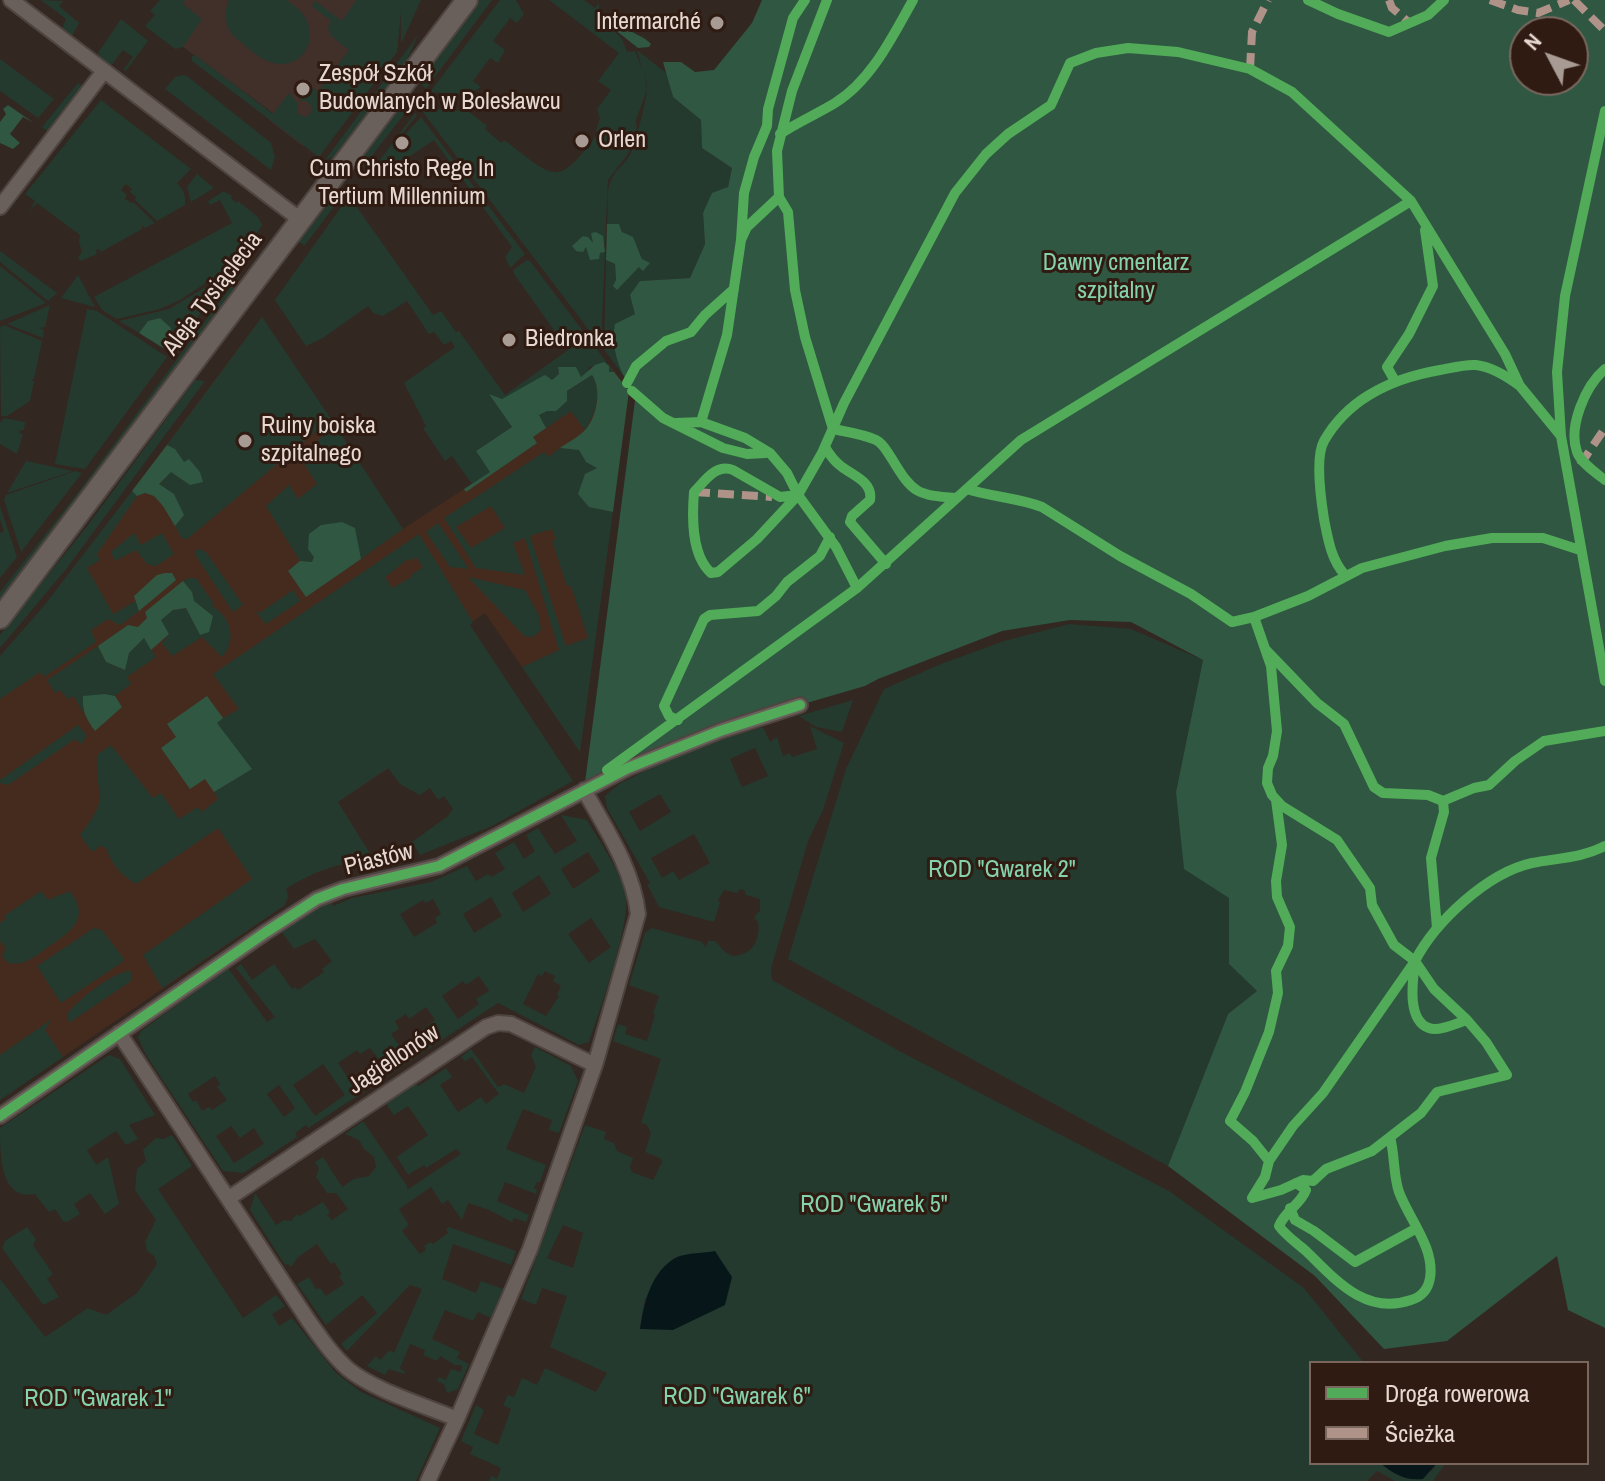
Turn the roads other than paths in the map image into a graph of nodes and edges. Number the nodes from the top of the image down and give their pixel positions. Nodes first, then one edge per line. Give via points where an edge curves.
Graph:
1 (11, 0) edge
2 (467, 0) edge
3 (104, 71) junction
4 (0, 207) edge
5 (302, 221) junction
6 (0, 618) edge
7 (800, 705) dead end
8 (584, 790) junction
9 (119, 1033) junction
10 (595, 1065) junction
11 (0, 1116) edge
12 (229, 1198) junction
13 (457, 1419) junction
14 (428, 1481) edge

1 - 3 street
2 - 5 street, Aleja Tysiąclecia
3 - 4 street
3 - 5 street
5 - 6 street, Aleja Tysiąclecia
7 - 8 street, Piastów via 720,731
8 - 9 street, Piastów via 439,866 317,899
8 - 10 street via 636,891 638,914
9 - 11 street, Piastów
9 - 12 street
10 - 12 street, Jagiellonów via 511,1024 486,1027
10 - 13 street via 518,1281
12 - 13 street via 308,1320 349,1370
13 - 14 street

